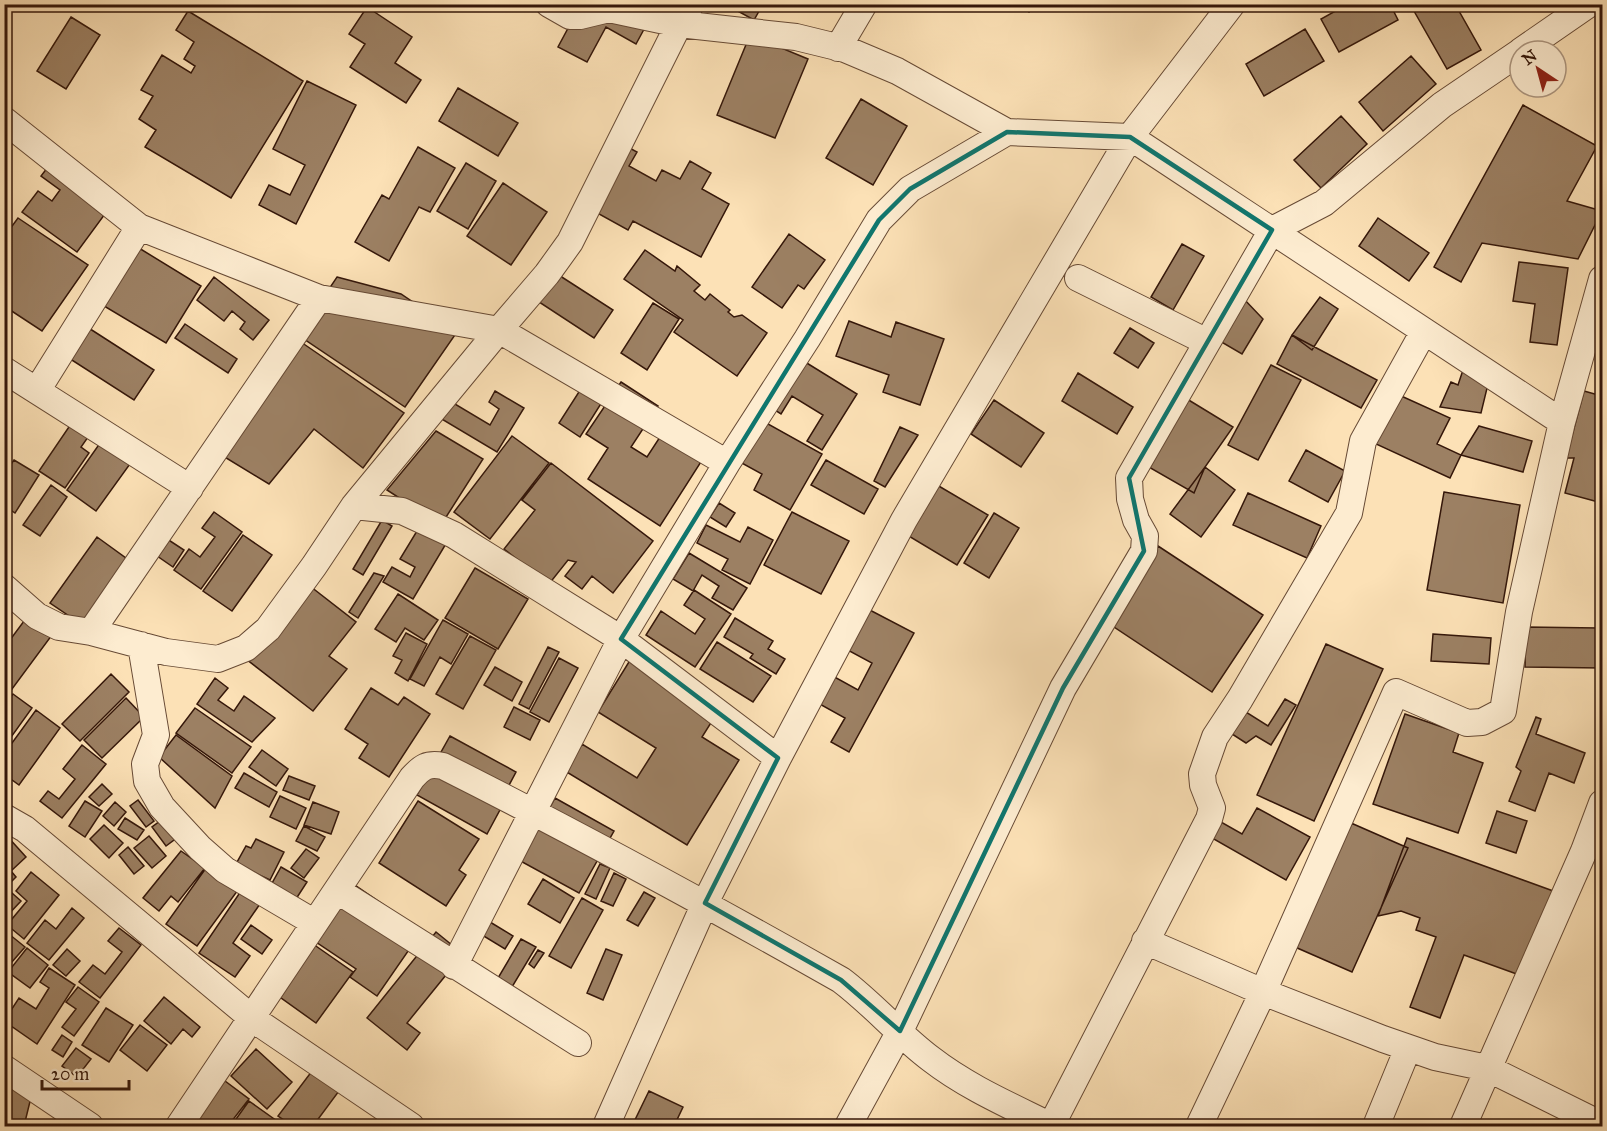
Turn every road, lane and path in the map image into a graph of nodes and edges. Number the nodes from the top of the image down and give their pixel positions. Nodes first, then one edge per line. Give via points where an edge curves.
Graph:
1 (549, 4) edge
2 (864, 4) edge
3 (1232, 4) edge
4 (1589, 4) edge
5 (685, 14) edge
6 (1538, 39) edge
7 (838, 48) junction
8 (1508, 60) edge
9 (4, 120) edge
10 (1007, 132) junction
11 (1130, 137) junction
12 (139, 227) junction
13 (1272, 230) junction
14 (1078, 278) dead end
15 (1602, 279) edge
16 (319, 298) junction
17 (499, 330) junction
18 (1424, 331) junction
19 (1207, 342) junction
20 (5, 370) edge
21 (38, 389) junction
22 (1562, 422) junction
23 (727, 463) junction
24 (190, 488) junction
25 (354, 506) junction
26 (4, 587) edge
27 (91, 632) junction
28 (621, 639) junction
29 (141, 645) junction
30 (778, 758) junction
31 (1602, 803) edge
32 (532, 811) junction
33 (4, 817) edge
34 (338, 891) junction
35 (705, 903) junction
36 (315, 923) junction
37 (1145, 941) junction
38 (454, 966) junction
39 (1263, 992) junction
40 (253, 1019) junction
41 (900, 1031) junction
42 (578, 1043) dead end
43 (1408, 1048) junction
44 (4, 1068) edge
45 (1487, 1068) junction
46 (1602, 1125) edge
47 (90, 1126) edge
48 (179, 1126) edge
49 (411, 1126) edge
50 (606, 1126) edge
51 (848, 1126) edge
52 (1051, 1126) edge
53 (1199, 1126) edge
54 (1376, 1126) edge
55 (1463, 1126) edge

1 - 5 street via 570,16 609,9
2 - 7 street
3 - 11 street
4 - 6 street
5 - 7 street
5 - 17 street via 570,243
7 - 10 street via 897,71
8 - 13 street via 1442,105 1324,203
9 - 12 street
10 - 11 street
10 - 23 street via 910,189 879,219
11 - 13 street
11 - 30 street via 904,520
12 - 16 street
12 - 21 street
13 - 18 street
13 - 19 street
14 - 19 street
15 - 22 street
16 - 17 street
16 - 24 street
17 - 23 street
17 - 25 street
18 - 22 street
18 - 37 street via 1363,441 1349,513 1215,737 1202,774 1212,808 1209,819
19 - 41 street via 1129,478 1130,499 1145,536 1144,551 1063,688
20 - 21 street
21 - 24 street
22 - 39 street via 1519,612 1503,711 1482,722 1467,723 1396,692
23 - 28 street
24 - 27 street
25 - 28 street via 402,511 454,535
25 - 29 street via 268,629 246,648 218,659
26 - 27 street via 37,616 59,627
27 - 29 street
28 - 30 street
28 - 32 street
29 - 36 street via 156,735 145,764 147,781 162,807 225,870
30 - 35 street
31 - 45 street
32 - 34 street via 443,766 430,764 412,778
32 - 35 street
32 - 38 street
33 - 40 street via 25,829
34 - 36 street
34 - 38 street
35 - 41 street via 841,980
35 - 50 street
36 - 40 street
37 - 39 street
37 - 52 street
38 - 42 street
39 - 43 street
39 - 53 street
40 - 48 street
40 - 49 street
41 - 51 street
41 - 52 street via 957,1078
43 - 45 street
43 - 54 street
44 - 47 street
45 - 46 street
45 - 55 street

